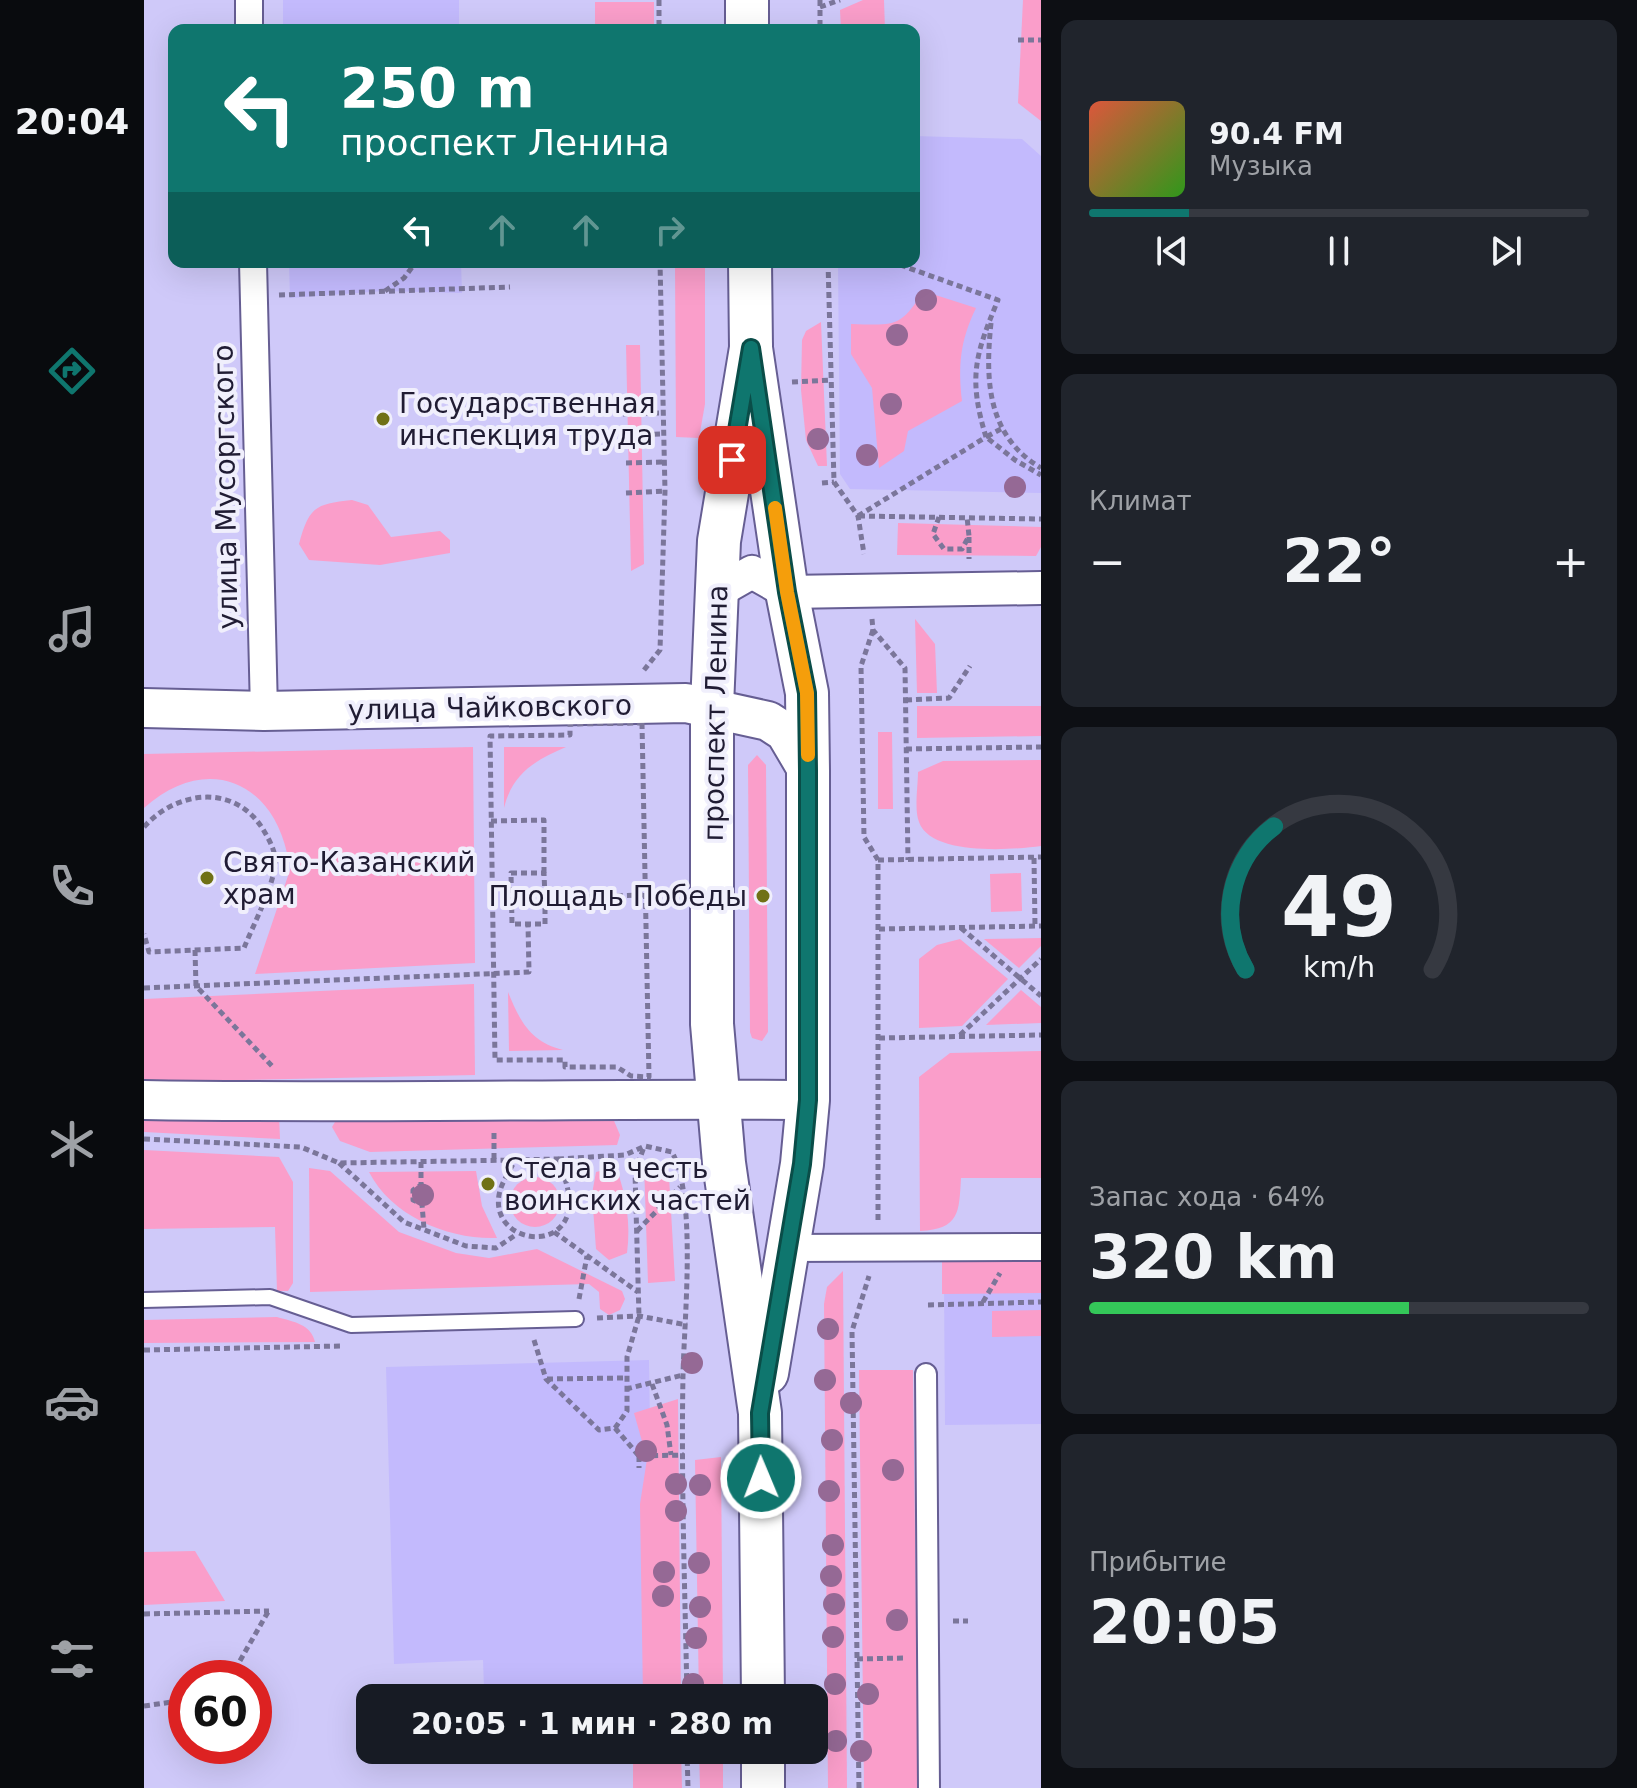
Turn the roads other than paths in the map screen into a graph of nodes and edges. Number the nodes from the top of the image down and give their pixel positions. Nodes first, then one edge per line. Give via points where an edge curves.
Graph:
1 (249, 0) edge
2 (747, 0) edge
3 (249, 24) edge
4 (747, 24) edge
5 (253, 268) edge
6 (750, 268) edge
7 (751, 348) junction
8 (1041, 588) edge
9 (717, 592) junction
10 (787, 592) junction
11 (712, 706) junction
12 (144, 708) edge
13 (264, 711) junction
14 (808, 771) junction
15 (717, 1099) junction
16 (144, 1100) edge
17 (808, 1100) junction
18 (1041, 1247) edge
19 (787, 1248) junction
20 (144, 1300) edge
21 (576, 1319) road end
22 (926, 1374) dead end
23 (760, 1413) junction
24 (763, 1684) edge
25 (763, 1764) edge
26 (763, 1788) edge
27 (929, 1788) edge

1 - 3 street
2 - 4 main road
5 - 13 street, улица Мусоргского
6 - 7 main road, проспект Ленина
7 - 9 main road, проспект Ленина via 721,527
7 - 10 main road, проспект Ленина
8 - 10 street
9 - 10 street via 752,572
9 - 11 main road, проспект Ленина
10 - 14 main road, проспект Ленина via 807,693
11 - 13 main road, улица Чайковского
11 - 14 main road, улица Чайковского via 768,721 785,732
11 - 15 main road, проспект Ленина via 712,1024
12 - 13 main road, улица Чайковского
14 - 17 main road, проспект Ленина
15 - 16 main road
15 - 17 main road
15 - 23 main road, проспект Ленина
17 - 19 main road, проспект Ленина
18 - 19 street
19 - 23 main road, проспект Ленина
20 - 21 lane via 270,1297 351,1325
22 - 27 street
23 - 24 main road, проспект Ленина
25 - 26 main road

